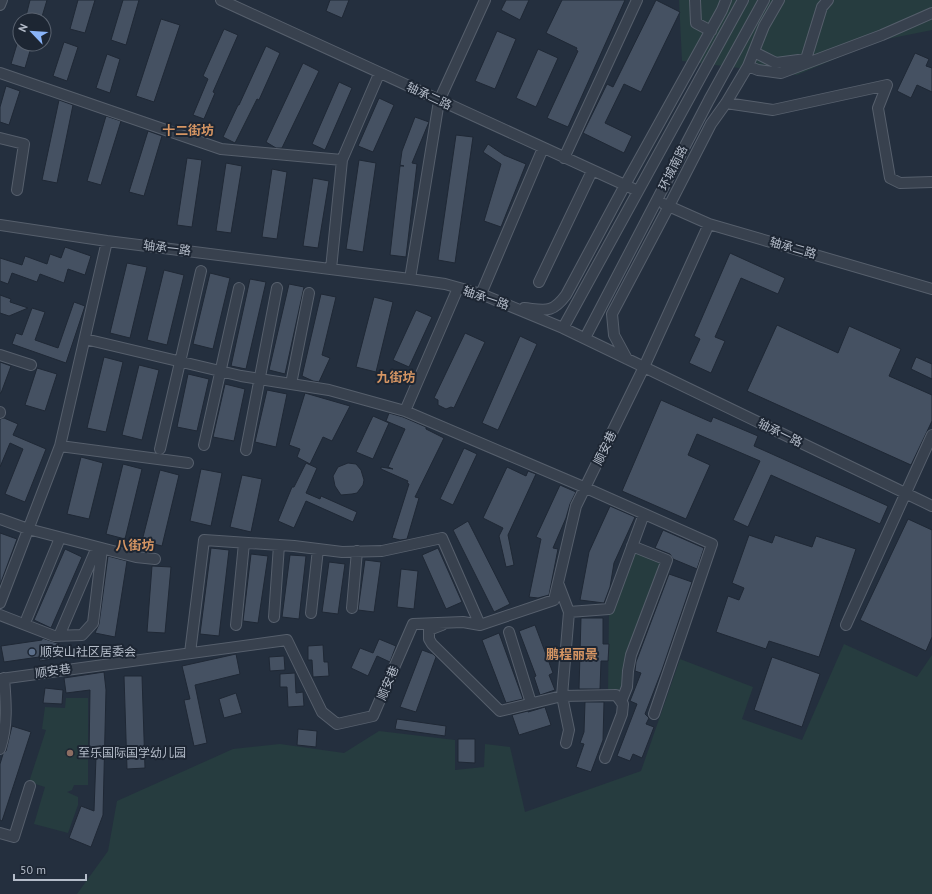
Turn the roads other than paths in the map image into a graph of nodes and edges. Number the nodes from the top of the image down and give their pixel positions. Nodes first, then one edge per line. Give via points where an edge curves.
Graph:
1 (2, 0) edge
2 (221, 0) edge
3 (485, 0) edge
4 (637, 0) edge
5 (695, 0) edge
6 (726, 0) edge
7 (743, 0) edge
8 (764, 0) edge
9 (780, 0) edge
10 (828, 0) edge
11 (0, 5) edge
12 (932, 13) edge
13 (711, 31) junction
14 (754, 52) junction
15 (748, 66) junction
16 (0, 74) edge
17 (379, 74) junction
18 (439, 101) junction
19 (726, 103) junction
20 (0, 138) edge
21 (542, 148) junction
22 (564, 158) junction
23 (342, 160) junction
24 (592, 171) junction
25 (932, 182) edge
26 (625, 186) junction
27 (17, 190) dead end
28 (638, 191) junction
29 (657, 200) junction
30 (670, 206) junction
31 (709, 224) junction
32 (0, 225) edge
33 (107, 240) junction
34 (331, 269) junction
35 (201, 271) dead end
36 (410, 279) junction
37 (539, 282) dead end
38 (239, 288) dead end
39 (277, 288) dead end
40 (458, 288) junction
41 (932, 289) edge
42 (309, 293) dead end
43 (481, 294) junction
44 (511, 306) junction
45 (563, 328) junction
46 (585, 338) junction
47 (85, 339) junction
48 (0, 356) edge
49 (628, 359) junction
50 (180, 362) junction
51 (31, 365) dead end
52 (644, 367) junction
53 (220, 371) junction
54 (260, 379) junction
55 (291, 384) junction
56 (405, 411) junction
57 (932, 435) edge
58 (204, 445) dead end
59 (60, 446) junction
60 (160, 449) dead end
61 (246, 450) dead end
62 (188, 463) dead end
63 (586, 488) junction
64 (906, 494) junction
65 (932, 506) edge
66 (644, 514) junction
67 (0, 519) edge
68 (28, 529) junction
69 (60, 538) junction
70 (244, 543) junction
71 (279, 545) junction
72 (632, 546) junction
73 (100, 548) junction
74 (318, 549) junction
75 (357, 551) junction
76 (155, 559) dead end
77 (558, 583) junction
78 (0, 603) edge
79 (352, 608) dead end
80 (569, 612) junction
81 (311, 613) dead end
82 (0, 615) edge
83 (274, 616) dead end
84 (27, 618) dead end
85 (450, 623) junction
86 (236, 624) dead end
87 (480, 625) junction
88 (846, 625) dead end
89 (509, 632) dead end
90 (59, 636) junction
91 (190, 653) junction
92 (2, 678) edge
93 (562, 696) junction
94 (621, 702) junction
95 (531, 704) junction
96 (654, 714) dead end
97 (566, 743) dead end
98 (0, 749) edge
99 (605, 758) dead end
100 (30, 786) dead end
101 (0, 833) edge

1 - 11 street
2 - 17 street, 轴承二路
3 - 18 street
4 - 22 street
5 - 13 street via 696,23
6 - 13 street
7 - 28 street, 环城南路
8 - 29 street, 环城南路
9 - 14 street via 764,26
10 - 14 street via 822,7 806,59 776,63
12 - 15 street via 782,73
13 - 26 street
14 - 15 street
15 - 19 street
16 - 23 street via 222,149
17 - 18 street, 轴承二路
17 - 23 street
18 - 21 street, 轴承二路
18 - 36 street
19 - 25 street via 774,110 887,85 878,108 890,178 900,183
19 - 30 street via 711,124
20 - 27 street via 24,144
21 - 22 street, 轴承二路
21 - 43 street
22 - 24 street, 轴承二路
23 - 34 street
24 - 26 street, 轴承二路
24 - 37 street
26 - 28 street, 轴承二路
26 - 44 street via 559,304 547,310
28 - 45 street, 环城南路
29 - 30 street, 轴承二路
29 - 46 street, 环城南路
30 - 31 street, 轴承二路
30 - 49 street via 612,314 614,334
31 - 41 street, 轴承二路
31 - 52 street, 顺安巷
32 - 33 street, 轴承一路
33 - 34 street, 轴承一路
33 - 47 street
34 - 36 street, 轴承一路
35 - 50 street
36 - 40 street, 轴承一路
38 - 53 street
39 - 54 street
40 - 43 street, 轴承一路
40 - 56 street
42 - 55 street
43 - 44 street, 轴承一路
44 - 45 street, 轴承一路
45 - 46 street, 轴承一路
46 - 49 street, 轴承一路
47 - 50 street
47 - 59 street
48 - 51 street
49 - 52 street, 轴承一路
50 - 53 street
50 - 60 street
52 - 63 street, 顺安巷
52 - 64 street, 轴承一路
53 - 54 street
53 - 58 street
54 - 55 street
54 - 61 street
55 - 56 street via 329,390
56 - 63 street
57 - 64 street
59 - 62 street
59 - 68 street
63 - 66 street
63 - 77 street, 顺安巷 via 576,506
64 - 65 street, 轴承一路
64 - 88 street
66 - 72 street
66 - 96 street via 712,544
67 - 68 street
68 - 69 street
68 - 78 street
69 - 73 street
69 - 84 street
70 - 71 street
70 - 86 street
70 - 91 street via 204,540
71 - 74 street
71 - 83 street
72 - 80 street via 609,609
72 - 94 street via 667,560 631,655 628,687
73 - 76 street via 136,558
73 - 90 street
73 - 90 street via 93,623 82,635
74 - 75 street
74 - 81 street
75 - 79 street
75 - 87 street via 382,551 442,538
77 - 80 street
77 - 87 street, 顺安巷 via 554,600
80 - 93 street
82 - 90 street
85 - 87 street, 顺安巷
85 - 91 street, 顺安巷 via 413,624 373,716 337,724 322,712 288,640
85 - 95 street via 429,630 432,644 500,711
89 - 95 street
91 - 92 street, 顺安巷
92 - 98 street via 6,717
93 - 94 street via 616,695
93 - 95 street
93 - 97 street via 569,730
94 - 99 street via 622,714
100 - 101 street via 14,837

